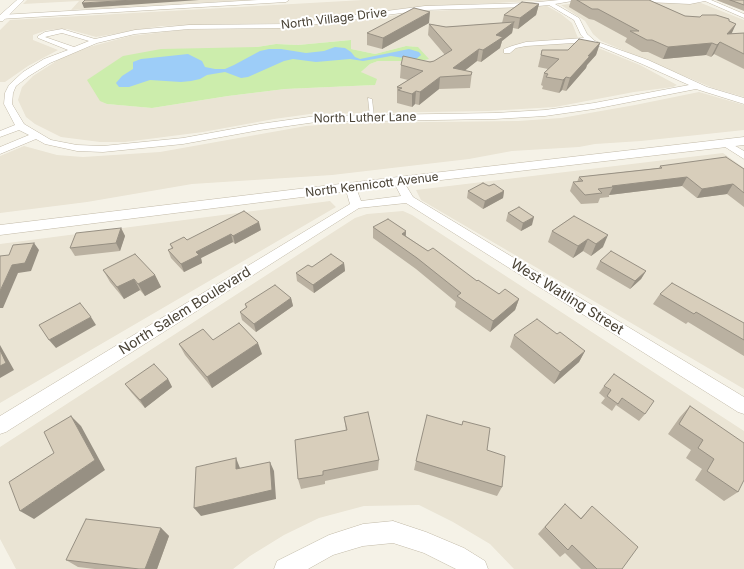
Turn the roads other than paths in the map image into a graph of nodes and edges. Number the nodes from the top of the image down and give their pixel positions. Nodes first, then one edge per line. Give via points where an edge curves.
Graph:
1 (21, 0) edge
2 (286, 0) edge
3 (572, 0) edge
4 (647, 0) edge
5 (682, 0) edge
6 (705, 0) edge
7 (550, 3) junction
8 (744, 16) edge
9 (1, 18) edge
10 (591, 40) junction
11 (95, 41) junction
12 (73, 49) junction
13 (507, 51) dead end
14 (13, 85) junction
15 (0, 86) edge
16 (697, 86) junction
17 (370, 99) dead end
18 (744, 101) edge
19 (372, 117) junction
20 (20, 126) junction
21 (0, 134) edge
22 (36, 136) junction
23 (744, 141) edge
24 (725, 143) junction
25 (0, 151) edge
26 (744, 156) edge
27 (398, 181) junction
28 (350, 187) junction
29 (408, 199) junction
30 (356, 205) junction
31 (0, 230) edge
32 (744, 406) edge
33 (0, 426) edge
34 (285, 569) edge
35 (477, 569) edge

1 - 9 street
2 - 9 street
3 - 7 street, North Village Drive
4 - 5 street
5 - 6 street
6 - 8 street
7 - 10 street via 576,19 584,35
7 - 11 street, North Village Drive via 419,9 286,26 168,28
10 - 13 street via 526,44
10 - 16 street
11 - 12 street, North Village Drive
11 - 12 street, North Village Drive via 62,31 47,32 40,37
12 - 14 street, North Village Drive via 36,67
14 - 15 street
14 - 20 street, North Luther Lane via 8,104
16 - 18 street
16 - 19 street, North Luther Lane via 546,113
17 - 19 lane
19 - 22 street, North Luther Lane via 296,121 198,139 126,148 77,148 48,142
20 - 21 street
20 - 22 street, North Luther Lane
22 - 25 street
23 - 24 street, North Kennicott Avenue
24 - 26 street
24 - 27 street, North Kennicott Avenue
27 - 28 street, North Kennicott Avenue
27 - 29 street, West Watling Street
28 - 30 street
28 - 31 street, North Kennicott Avenue
29 - 30 street
29 - 32 street, West Watling Street
30 - 33 street, North Salem Boulevard
34 - 35 street via 329,546 363,535 393,532 438,548

